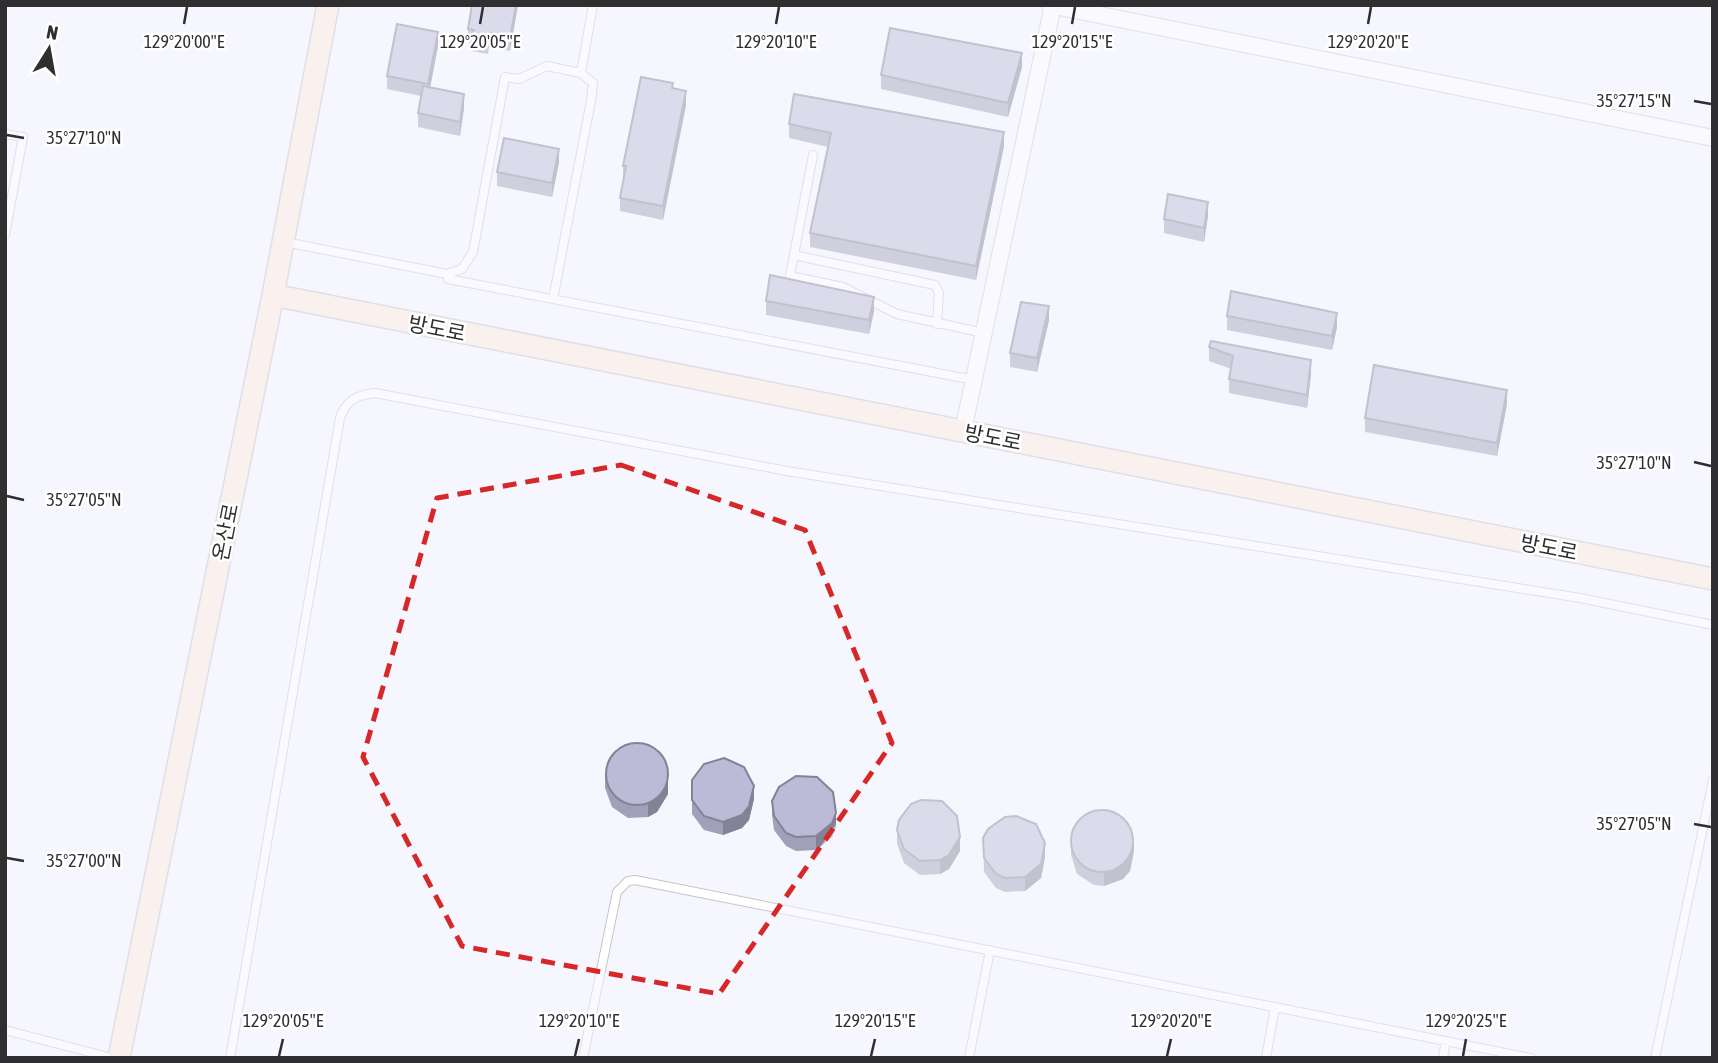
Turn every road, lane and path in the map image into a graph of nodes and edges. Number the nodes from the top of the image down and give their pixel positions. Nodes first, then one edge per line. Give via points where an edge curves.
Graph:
1 (328, 5) edge
2 (593, 5) edge
3 (1052, 5) edge
4 (581, 73) junction
5 (5, 134) edge
6 (1713, 138) edge
7 (813, 155) dead end
8 (5, 235) edge
9 (283, 242) junction
10 (794, 255) junction
11 (447, 274) junction
12 (273, 295) junction
13 (553, 299) junction
14 (937, 324) junction
15 (984, 333) junction
16 (974, 380) junction
17 (963, 431) junction
18 (1713, 579) edge
19 (1713, 625) edge
20 (1713, 779) edge
21 (990, 950) junction
22 (1275, 1007) junction
23 (5, 1030) edge
24 (1446, 1041) junction
25 (112, 1058) edge
26 (119, 1058) edge
27 (230, 1058) edge
28 (583, 1058) edge
29 (969, 1058) edge
30 (1266, 1058) edge
31 (1443, 1058) edge
32 (1531, 1058) edge
33 (1655, 1058) edge

1 - 9 street, 온산로
2 - 4 lane
3 - 6 street
3 - 15 street
4 - 11 lane via 547,66 519,79 505,77 473,252 462,269
4 - 13 lane via 593,83 591,101
5 - 8 lane via 23,137
7 - 10 lane
9 - 11 lane
9 - 12 street, 온산로
10 - 14 lane via 790,276 844,287 897,314
10 - 14 lane via 934,285 939,293
11 - 13 lane via 448,279
12 - 17 street, 방도로
12 - 26 street, 온산로
13 - 16 lane
14 - 15 lane
15 - 16 street
16 - 17 street
17 - 18 street, 방도로
19 - 27 lane via 1567,596 801,474 389,395 362,394 350,400 340,418
20 - 33 lane
21 - 22 lane
21 - 28 lane via 628,881 617,892
21 - 29 lane
22 - 24 lane
22 - 30 lane
23 - 25 lane
24 - 31 lane
24 - 32 lane

